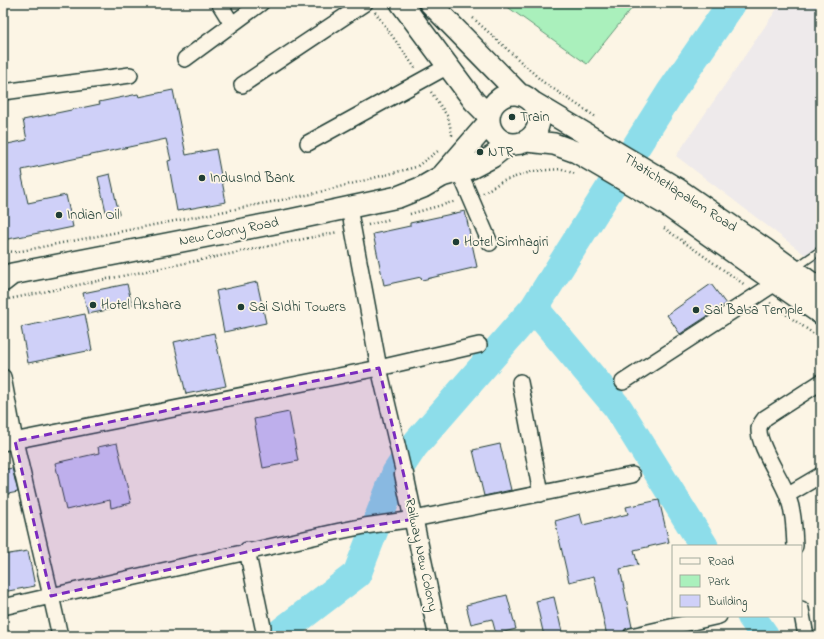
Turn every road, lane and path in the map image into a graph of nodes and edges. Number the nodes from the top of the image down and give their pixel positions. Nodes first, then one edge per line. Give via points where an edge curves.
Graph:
1 (219, 3) edge
2 (261, 3) edge
3 (430, 3) edge
4 (402, 5) edge
5 (370, 6) edge
6 (468, 14) dead end
7 (232, 24) junction
8 (185, 59) dead end
9 (448, 66) junction
10 (130, 75) dead end
11 (423, 80) junction
12 (242, 85) dead end
13 (3, 92) edge
14 (527, 99) junction
15 (489, 119) junction
16 (594, 128) junction
17 (448, 140) dead end
18 (308, 143) dead end
19 (518, 143) junction
20 (440, 150) dead end
21 (450, 174) junction
22 (671, 196) junction
23 (349, 208) junction
24 (658, 224) dead end
25 (490, 243) dead end
26 (821, 250) edge
27 (3, 251) edge
28 (794, 270) junction
29 (6, 274) edge
30 (777, 282) junction
31 (821, 290) edge
32 (758, 294) junction
33 (821, 314) edge
34 (821, 338) edge
35 (479, 345) dead end
36 (379, 368) junction
37 (3, 377) edge
38 (520, 382) dead end
39 (622, 382) dead end
40 (821, 382) edge
41 (9, 442) edge
42 (404, 474) joint
43 (632, 475) dead end
44 (821, 476) edge
45 (540, 494) junction
46 (787, 495) junction
47 (414, 519) junction
48 (795, 545) edge
49 (247, 551) junction
50 (51, 596) junction
51 (3, 607) edge
52 (802, 614) edge
53 (715, 617) edge
54 (264, 627) dead end
55 (60, 636) edge
56 (438, 636) edge
57 (630, 636) edge
58 (806, 636) edge

1 - 7 street
2 - 7 street
3 - 14 main road
4 - 9 main road
5 - 11 path
5 - 12 street
6 - 16 path
7 - 8 street
9 - 11 street
9 - 15 main road
10 - 13 street
11 - 17 path via 448,117 452,135
11 - 18 street
14 - 15 main road via 506,95 500,98 490,109
14 - 16 main road, Thatichetlapalem Road
14 - 19 main road via 538,111 540,119 534,135
15 - 19 main road via 490,129 501,141
15 - 21 main road
16 - 22 main road, Thatichetlapalem Road
19 - 21 main road via 471,168
19 - 22 main road via 554,144
20 - 27 path via 416,167 312,194 16,252
21 - 23 main road, New Colony Road via 398,197
21 - 25 street
22 - 28 main road, Thatichetlapalem Road
22 - 30 main road, Thatichetlapalem Road
23 - 29 main road, New Colony Road
23 - 36 street
24 - 32 path
26 - 28 lane
28 - 31 main road, Thatichetlapalem Road
30 - 32 street
30 - 33 main road, Thatichetlapalem Road
32 - 34 path
32 - 39 street
35 - 36 street
36 - 41 street
36 - 42 street
37 - 41 street
38 - 45 street
40 - 46 street via 765,418 759,427 760,438
41 - 50 street
42 - 47 street, Railway New Colony
43 - 45 street
44 - 46 street
45 - 47 street
46 - 48 street via 794,520
47 - 49 street via 365,526
47 - 56 street, Railway New Colony
49 - 50 street
49 - 54 street
50 - 51 street
50 - 55 street
52 - 58 street
53 - 57 street

